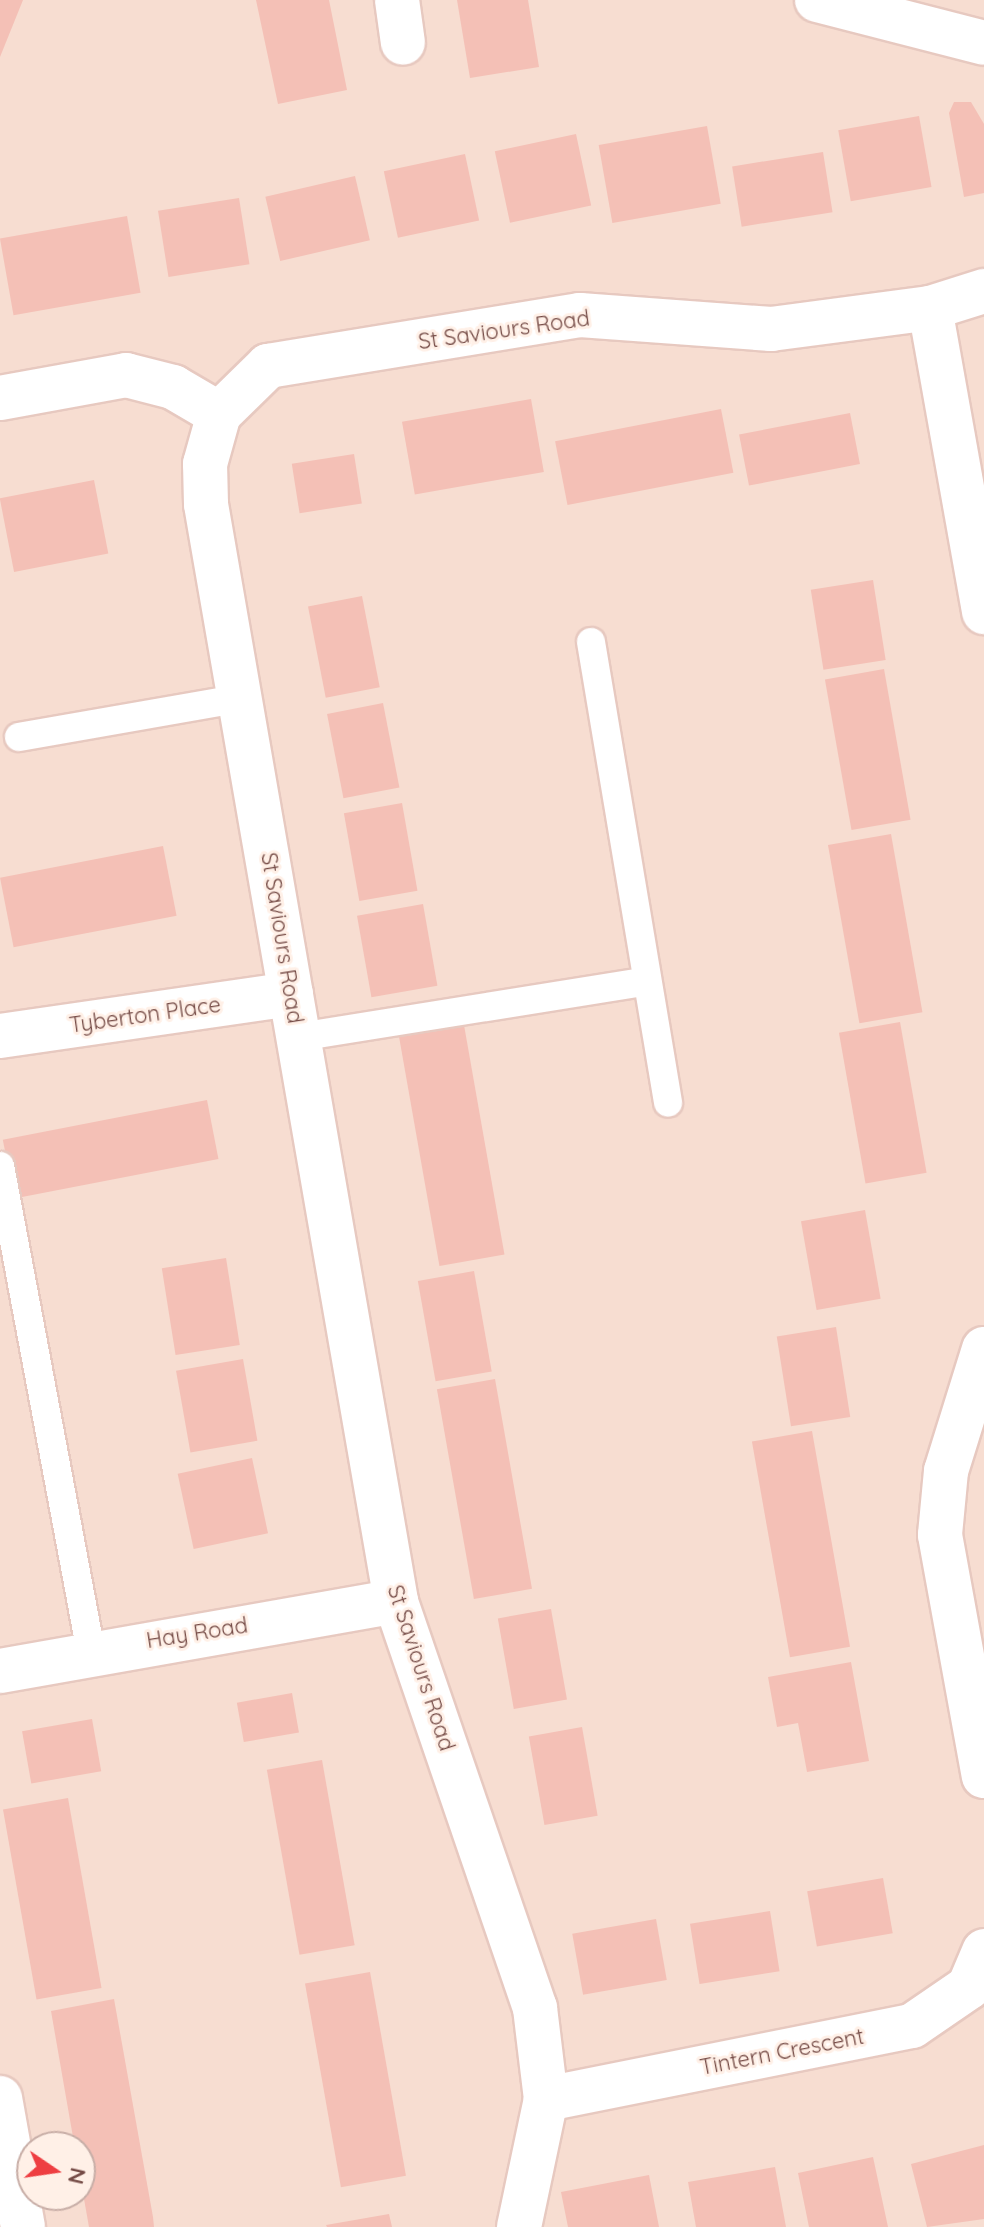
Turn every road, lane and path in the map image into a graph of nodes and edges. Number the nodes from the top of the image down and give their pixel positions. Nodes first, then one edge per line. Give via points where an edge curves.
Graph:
1 (397, 0) edge
2 (817, 0) edge
3 (403, 43) dead end
4 (984, 43) edge
5 (984, 291) edge
6 (930, 308) junction
7 (0, 398) edge
8 (219, 414) junction
9 (984, 612) edge
10 (591, 642) dead end
11 (243, 698) junction
12 (19, 737) dead end
13 (647, 981) junction
14 (291, 994) junction
15 (0, 1036) edge
16 (299, 1037) junction
17 (668, 1103) dead end
18 (0, 1166) edge
19 (984, 1349) edge
20 (396, 1601) junction
21 (91, 1650) junction
22 (0, 1671) edge
23 (984, 1776) edge
24 (979, 1979) edge
25 (0, 2098) edge
26 (546, 2099) junction
27 (23, 2227) edge
28 (519, 2227) edge

1 - 3 street
2 - 4 street
5 - 6 street, St Saviours Road
6 - 8 street, St Saviours Road via 771,329 580,315 268,366
6 - 9 street
7 - 8 street via 126,375 173,387
8 - 11 street, St Saviours Road via 205,464 206,504
10 - 13 lane
11 - 12 lane
11 - 14 street, St Saviours Road
13 - 16 lane
13 - 17 lane
14 - 15 street, Tyberton Place
14 - 16 street, St Saviours Road
16 - 20 street, St Saviours Road
18 - 21 lane
19 - 23 street via 946,1471 940,1535
20 - 21 street, Hay Road
20 - 26 street, St Saviours Road via 535,2008
21 - 22 street, Hay Road
24 - 26 street, Tintern Crescent via 912,2026
25 - 27 street
26 - 28 street, St Saviours Road

